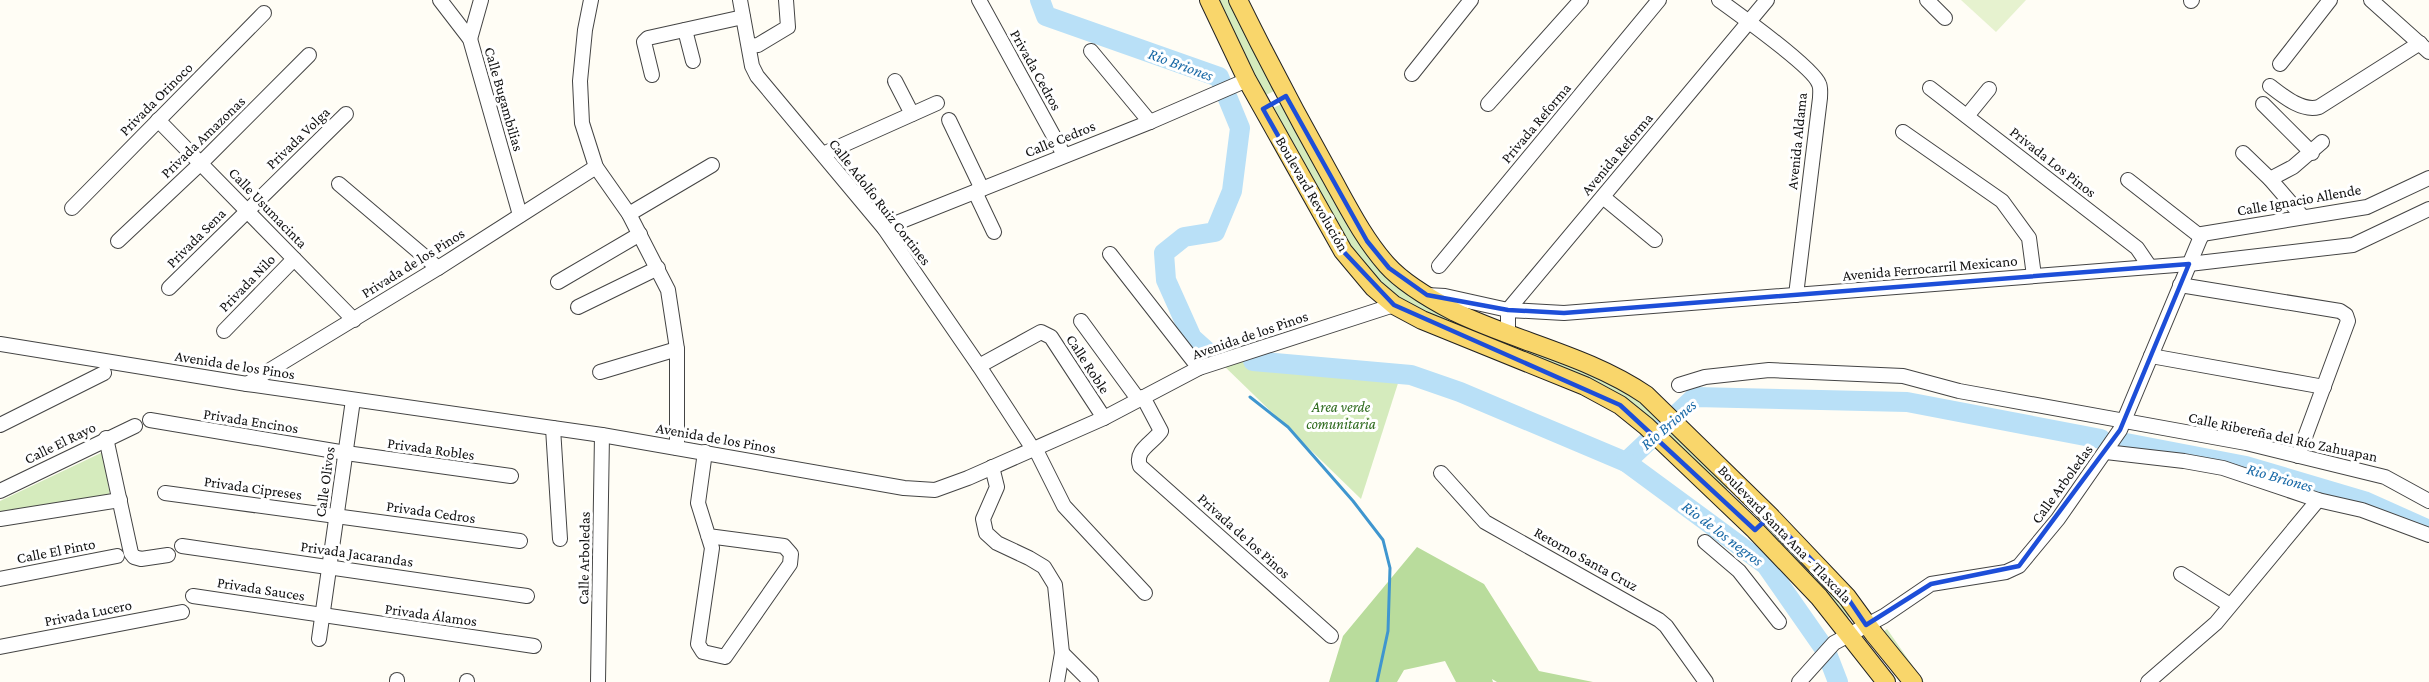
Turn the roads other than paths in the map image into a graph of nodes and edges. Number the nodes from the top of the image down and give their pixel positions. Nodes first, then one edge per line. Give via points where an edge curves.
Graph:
1 (440, 0) edge
2 (481, 0) edge
3 (591, 0) edge
4 (740, 0) edge
5 (786, 0) edge
6 (979, 0) edge
7 (1209, 0) edge
8 (1238, 0) edge
9 (1472, 0) edge
10 (1581, 0) edge
11 (1659, 0) edge
12 (1719, 0) edge
13 (1767, 0) edge
14 (1927, 0) edge
15 (2330, 0) edge
16 (2371, 0) edge
17 (264, 14) dead end
18 (743, 17) junction
19 (1945, 18) dead end
20 (1749, 21) junction
21 (685, 30) junction
22 (470, 39) junction
23 (749, 46) junction
24 (2424, 47) edge
25 (1091, 51) dead end
26 (309, 55) dead end
27 (693, 61) dead end
28 (2280, 64) dead end
29 (1412, 74) dead end
30 (652, 75) dead end
31 (895, 81) dead end
32 (1239, 83) junction
33 (2270, 86) dead end
34 (1930, 88) dead end
35 (1989, 89) dead end
36 (1286, 96) junction
37 (937, 103) dead end
38 (1488, 104) dead end
39 (2263, 104) dead end
40 (1263, 109) junction
41 (346, 114) dead end
42 (912, 114) junction
43 (1967, 116) junction
44 (158, 120) junction
45 (949, 120) dead end
46 (1150, 122) junction
47 (1903, 132) dead end
48 (2322, 142) dead end
49 (2243, 153) dead end
50 (2312, 153) junction
51 (823, 154) junction
52 (1064, 155) junction
53 (201, 164) junction
54 (712, 165) dead end
55 (596, 168) junction
56 (2429, 178) edge
57 (2270, 179) junction
58 (2128, 180) dead end
59 (339, 184) dead end
60 (979, 190) junction
61 (1603, 197) junction
62 (72, 208) dead end
63 (2429, 209) edge
64 (247, 211) junction
65 (629, 214) junction
66 (520, 216) junction
67 (2302, 216) junction
68 (884, 228) junction
69 (994, 232) dead end
70 (640, 234) junction
71 (2201, 237) junction
72 (1655, 240) dead end
73 (118, 241) dead end
74 (1110, 254) dead end
75 (294, 259) junction
76 (2190, 264) junction
77 (1439, 266) dead end
78 (2150, 267) junction
79 (438, 268) junction
80 (658, 268) junction
81 (2034, 276) junction
82 (558, 282) dead end
83 (2180, 285) junction
84 (169, 288) dead end
85 (1427, 295) junction
86 (1796, 295) junction
87 (1394, 305) junction
88 (578, 307) dead end
89 (1508, 310) junction
90 (354, 320) junction
91 (1081, 321) dead end
92 (224, 331) dead end
93 (1508, 334) junction
94 (0, 344) edge
95 (677, 349) junction
96 (2151, 356) junction
97 (979, 366) junction
98 (1199, 368) junction
99 (600, 372) dead end
100 (104, 373) dead end
101 (247, 384) junction
102 (1679, 385) dead end
103 (2324, 387) junction
104 (1646, 395) joint
105 (1141, 398) junction
106 (353, 400) junction
107 (1630, 413) joint
108 (1104, 418) junction
109 (150, 420) dead end
110 (2124, 421) junction
111 (0, 425) edge
112 (135, 426) dead end
113 (553, 428) junction
114 (602, 435) junction
115 (106, 438) junction
116 (677, 448) junction
117 (1034, 449) junction
118 (705, 452) junction
119 (2106, 452) junction
120 (346, 453) junction
121 (2298, 456) junction
122 (992, 467) junction
123 (1441, 473) dead end
124 (510, 477) dead end
125 (1735, 481) junction
126 (0, 491) edge
127 (165, 493) dead end
128 (1721, 497) junction
129 (120, 500) junction
130 (2318, 500) junction
131 (2429, 501) edge
132 (337, 516) junction
133 (1770, 516) junction
134 (0, 519) edge
135 (1755, 530) junction
136 (2429, 535) edge
137 (708, 536) junction
138 (560, 539) dead end
139 (520, 541) dead end
140 (1705, 542) dead end
141 (182, 546) dead end
142 (168, 555) dead end
143 (117, 556) dead end
144 (331, 567) junction
145 (2181, 574) dead end
146 (0, 579) edge
147 (1145, 593) dead end
148 (193, 596) dead end
149 (527, 596) dead end
150 (2230, 605) junction
151 (182, 612) dead end
152 (323, 616) junction
153 (1779, 622) dead end
154 (1866, 625) junction
155 (1331, 636) dead end
156 (319, 639) dead end
157 (1841, 639) junction
158 (534, 646) dead end
159 (0, 647) edge
160 (1062, 653) junction
161 (598, 682) edge
162 (1057, 682) edge
163 (1091, 682) edge
164 (1706, 682) edge
165 (1799, 682) edge
166 (1886, 682) edge
167 (1913, 682) edge
168 (2148, 682) edge

1 - 22 street, Calle Bugambilias
2 - 22 street
3 - 55 street via 580,81 582,123
4 - 18 street, Calle Adolfo Ruiz Cortines
5 - 23 street via 789,27
6 - 52 street, Privada Cedros
7 - 32 main road, Boulevard Revolución
8 - 36 main road, Boulevard Revolución
9 - 29 street
10 - 38 street
11 - 77 street, Privada Reforma
12 - 20 street, Avenida Aldama
13 - 20 street, Avenida Reforma
14 - 19 street
15 - 28 street
16 - 24 street
17 - 44 street, Privada Orinoco
18 - 21 street
18 - 23 street, Calle Adolfo Ruiz Cortines
20 - 61 street, Avenida Reforma
20 - 86 street, Avenida Aldama via 1809,70 1819,84
21 - 27 street
21 - 30 street via 644,42
22 - 66 street, Calle Bugambilias
23 - 51 street, Calle Adolfo Ruiz Cortines via 757,76
24 - 33 street via 2312,109
25 - 46 street
26 - 53 street, Privada Amazonas
31 - 42 street
32 - 40 main road, Boulevard Revolución
32 - 46 street, Calle Cedros
34 - 43 street, Privada Los Pinos
35 - 43 street
36 - 40 main road
36 - 85 main road, Boulevard Revolución via 1366,241 1389,268
37 - 42 street
39 - 50 street
40 - 87 main road, Boulevard Revolución via 1343,250 1374,288
41 - 64 street, Privada Volga
42 - 51 street
43 - 78 street, Privada Los Pinos via 2137,248
44 - 53 street, Calle Usumacinta
44 - 62 street, Privada Orinoco
45 - 60 street
46 - 52 street, Calle Cedros
47 - 81 street via 2002,201 2029,238
48 - 50 street
49 - 57 street
50 - 57 street
51 - 68 street, Calle Adolfo Ruiz Cortines
52 - 60 street, Calle Cedros
53 - 64 street, Calle Usumacinta
53 - 73 street, Privada Amazonas
54 - 65 street
55 - 65 street
55 - 66 street, Privada de los Pinos
56 - 67 street, Calle Ignacio Allende via 2367,207
57 - 67 street
58 - 71 street
59 - 79 street
60 - 68 street, Calle Cedros
60 - 69 street
61 - 72 street
61 - 89 street, Avenida Reforma
63 - 76 street, Avenida Ferrocarril Mexicano via 2353,245
64 - 75 street, Calle Usumacinta
64 - 84 street, Privada Sena
65 - 70 street
66 - 79 street, Privada de los Pinos
67 - 71 street, Calle Ignacio Allende
68 - 97 street, Calle Adolfo Ruiz Cortines
70 - 80 street
70 - 82 street
71 - 76 street
74 - 98 street
75 - 90 street, Calle Usumacinta
75 - 92 street, Privada Nilo
76 - 78 street, Avenida Ferrocarril Mexicano
76 - 83 street, Calle Arboledas
78 - 81 street, Avenida Ferrocarril Mexicano
79 - 90 street, Privada de los Pinos
80 - 88 street
80 - 95 street via 668,290
81 - 86 street, Avenida Ferrocarril Mexicano
83 - 96 street, Calle Arboledas
83 - 103 street via 2346,315 2348,321
85 - 89 street, Avenida Ferrocarril Mexicano
85 - 93 main road, Boulevard Revolución via 1461,315
86 - 89 street, Avenida Ferrocarril Mexicano via 1564,313
87 - 98 street, Avenida de los Pinos
87 - 107 main road, Boulevard Revolución via 1605,395
89 - 93 street
90 - 101 street, Privada de los Pinos
91 - 105 street
93 - 104 main road, Boulevard Revolución via 1607,372
94 - 101 street, Avenida de los Pinos
95 - 99 street
95 - 116 street
96 - 103 street
96 - 110 street, Calle Arboledas
97 - 108 street, Calle Roble via 1041,332 1051,337
97 - 117 street, Calle Adolfo Ruiz Cortines
98 - 105 street, Avenida de los Pinos
100 - 111 street
101 - 106 street, Avenida de los Pinos
102 - 110 street, Calle Ribereña del Río Zahuapan via 1705,377 1769,370 1903,376 1959,391
103 - 121 street
104 - 125 main road, Boulevard Santa Ana - Tlaxcala
105 - 108 street, Avenida de los Pinos
105 - 155 street, Privada de los Pinos via 1161,431 1140,453 1140,465
106 - 113 street, Avenida de los Pinos
106 - 120 street, Calle Olivos
107 - 128 main road, Boulevard Santa Ana - Tlaxcala
108 - 117 street, Avenida de los Pinos
109 - 120 street, Privada Encinos
110 - 119 street, Calle Arboledas
110 - 121 street, Calle Ribereña del Río Zahuapan
112 - 115 street, Calle El Rayo
113 - 114 street, Avenida de los Pinos
113 - 138 street
114 - 116 street, Avenida de los Pinos
114 - 161 street, Calle Arboledas
115 - 126 street, Calle El Rayo
115 - 129 street
116 - 118 street, Avenida de los Pinos
117 - 122 street, Avenida de los Pinos
117 - 147 street, Calle Adolfo Ruiz Cortines via 1064,506
118 - 122 street, Avenida de los Pinos via 904,488 935,490
118 - 137 street via 698,503
119 - 130 street via 2223,468
119 - 154 street, Calle Arboledas via 2019,566 2006,572 1931,584
120 - 124 street, Privada Robles
120 - 132 street, Calle Olivos
121 - 131 street, Calle Ribereña del Río Zahuapan via 2385,477
122 - 160 street via 997,487 983,519 986,533 997,543 1044,567 1055,585
123 - 164 street, Retorno Santa Cruz via 1485,522 1659,620
125 - 128 main road
125 - 133 main road, Boulevard Santa Ana - Tlaxcala
127 - 132 street, Privada Cipreses
128 - 135 main road, Boulevard Santa Ana - Tlaxcala
129 - 134 street
129 - 142 street via 134,557
130 - 136 street via 2362,510
130 - 150 street
132 - 139 street, Privada Cedros
132 - 144 street, Calle Olivos
133 - 135 main road
133 - 154 main road, Boulevard Santa Ana - Tlaxcala via 1847,597
135 - 157 main road, Boulevard Santa Ana - Tlaxcala via 1818,597
137 - 137 street via 784,546 790,554 790,564 725,657 719,658 703,652 698,644 712,548
140 - 153 street via 1739,571
141 - 144 street, Privada Jacarandas
143 - 146 street, Calle El Pinto
144 - 149 street, Privada Jacarandas
144 - 152 street, Calle Olivos
145 - 150 street
148 - 152 street, Privada Sauces
150 - 168 street via 2216,623
151 - 159 street, Privada Lucero
152 - 156 street, Calle Olivos
152 - 158 street, Privada Álamos
154 - 157 street, Calle Arboledas
154 - 167 main road, Boulevard Santa Ana - Tlaxcala
157 - 165 street, Calle Arboledas
157 - 166 main road, Boulevard Santa Ana - Tlaxcala
160 - 162 street
160 - 163 street

